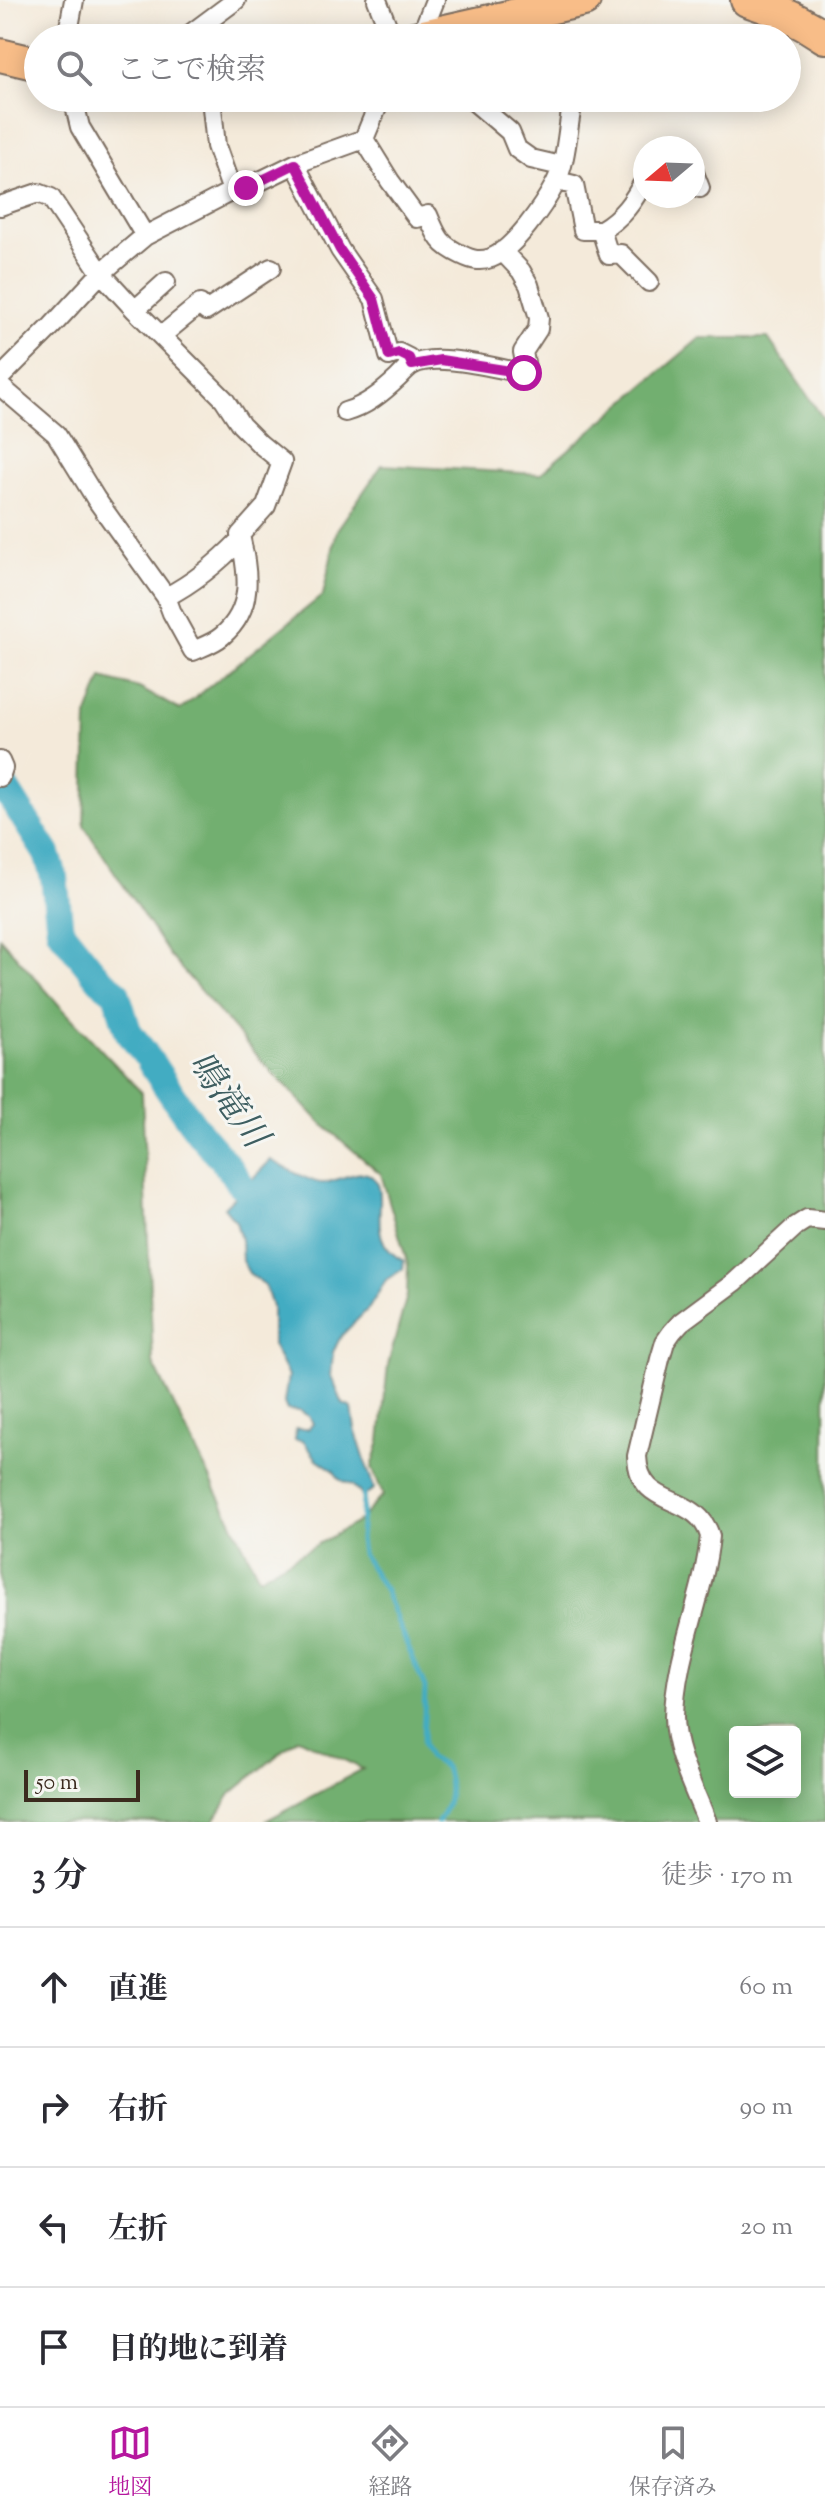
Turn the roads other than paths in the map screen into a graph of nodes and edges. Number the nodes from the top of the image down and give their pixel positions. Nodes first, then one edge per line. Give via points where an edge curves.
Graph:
1 (74, 0) edge
2 (236, 0) edge
3 (377, 0) edge
4 (435, 0) edge
5 (584, 0) edge
6 (747, 0) edge
7 (70, 24) edge
8 (204, 24) edge
9 (398, 24) edge
10 (420, 24) edge
11 (475, 24) edge
12 (825, 37) edge
13 (0, 55) edge
14 (24, 61) edge
15 (76, 112) edge
16 (212, 112) edge
17 (375, 112) edge
18 (486, 112) edge
19 (571, 112) dead end
20 (364, 139) junction
21 (295, 164) junction
22 (559, 174) junction
23 (232, 191) junction
24 (633, 202) edge
25 (0, 206) edge
26 (601, 230) junction
27 (145, 236) junction
28 (502, 251) junction
29 (271, 268) dead end
30 (101, 273) junction
31 (166, 282) dead end
32 (649, 282) dead end
33 (135, 310) junction
34 (161, 336) junction
35 (412, 365) junction
36 (0, 378) edge
37 (0, 386) edge
38 (345, 412) dead end
39 (241, 539) junction
40 (166, 597) junction
41 (825, 1221) edge
42 (707, 1822) edge

1 - 7 street
2 - 8 street
3 - 9 street
4 - 10 street
5 - 11 highway
6 - 12 highway via 804,22
13 - 14 highway
15 - 27 street via 80,127
16 - 23 street via 216,146
17 - 20 street
18 - 22 street via 510,132 517,149
19 - 22 street
20 - 21 street
20 - 28 street via 417,218 428,215 446,248 475,261
21 - 23 street
21 - 35 street via 340,250 374,299 389,356 399,353
22 - 26 street via 574,185 583,230
22 - 28 street via 531,220
23 - 27 street
24 - 26 street
25 - 30 street via 38,193 51,198
26 - 32 street via 609,255 621,254
27 - 30 street
28 - 35 street via 529,285 539,318 523,352 524,373 441,360
29 - 34 street via 206,311 200,304
30 - 33 street
30 - 36 street
31 - 33 street
33 - 34 street
34 - 39 street via 282,462 266,506
35 - 38 street via 360,408
37 - 40 street via 56,434
39 - 40 street via 211,569
39 - 40 street via 247,596 236,621 221,637 193,651
41 - 42 street via 807,1219 796,1226 672,1332 660,1359 637,1456 642,1481 697,1513 710,1536 674,1719 680,1752

